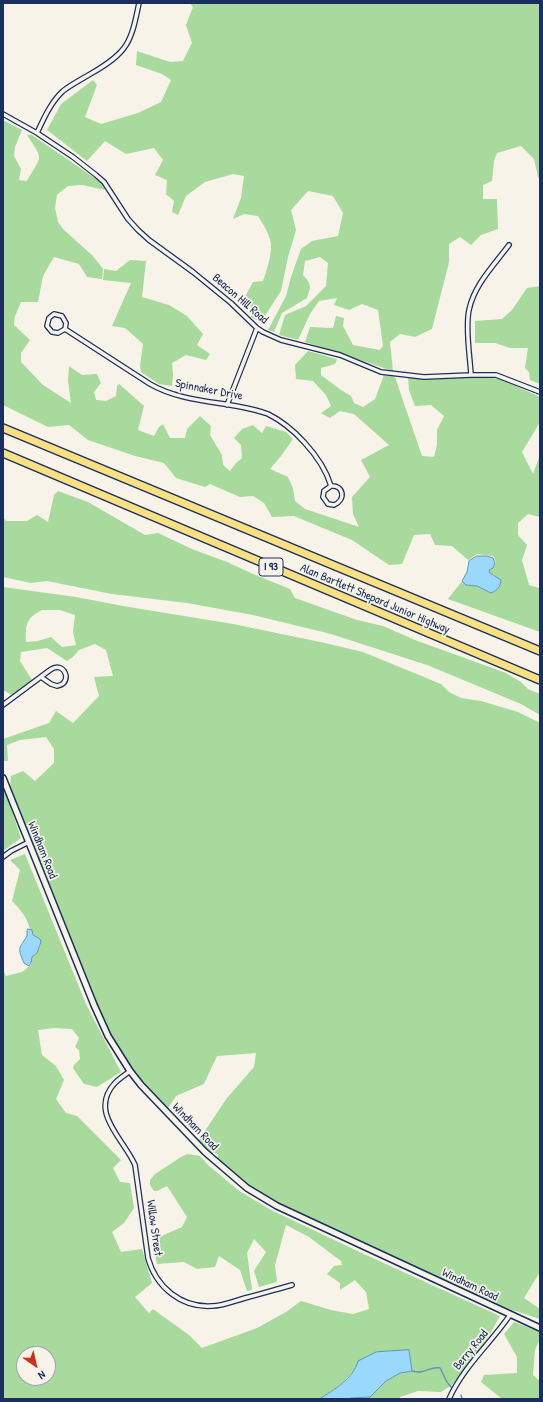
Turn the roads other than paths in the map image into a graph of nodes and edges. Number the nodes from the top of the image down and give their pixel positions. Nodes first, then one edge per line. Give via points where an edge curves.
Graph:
1 (139, 3) edge
2 (3, 114) edge
3 (37, 133) junction
4 (509, 245) dead end
5 (257, 328) junction
6 (65, 329) junction
7 (471, 375) junction
8 (540, 392) edge
9 (227, 405) junction
10 (3, 428) edge
11 (3, 453) edge
12 (331, 486) junction
13 (540, 651) edge
14 (40, 677) junction
15 (540, 680) edge
16 (3, 705) edge
17 (3, 778) edge
18 (29, 842) junction
19 (3, 857) edge
20 (130, 1071) junction
21 (292, 1285) dead end
22 (510, 1314) junction
23 (540, 1328) edge
24 (449, 1399) edge

1 - 3 street via 126,47 111,62 63,92 50,107
2 - 3 street, Beacon Hill Road
3 - 5 street, Beacon Hill Road via 104,182 138,230 231,303
4 - 7 street via 480,284 470,304 468,319
5 - 7 street, Beacon Hill Road via 275,338 340,355 381,372 424,377
5 - 9 street
6 - 6 street, Spinnaker Drive via 58,333 50,331 47,326 49,318 54,314 62,316 66,321
6 - 9 street, Spinnaker Drive via 156,388 176,395
7 - 8 street, Beacon Hill Road via 496,375
9 - 12 street, Spinnaker Drive via 267,414 292,429 316,456
10 - 13 highway, Alan Bartlett Shepard Junior Highway / I 93
11 - 15 highway, Alan Bartlett Shepard Junior Highway / I 93
12 - 12 street, Spinnaker Drive via 338,487 342,492 341,500 334,505 326,502 324,497 324,491
14 - 14 street via 57,686 63,684 66,676 62,668 56,667
14 - 16 street
17 - 18 street, Windham Road
18 - 19 street
18 - 20 street, Windham Road via 100,1021
20 - 21 street, Willow Street via 109,1091 106,1111 111,1127 135,1165 148,1258 159,1282 178,1299 203,1306 223,1304
20 - 22 street, Windham Road via 191,1138 247,1188 277,1206
22 - 23 street, Windham Road
22 - 24 street, Berry Road via 458,1382

